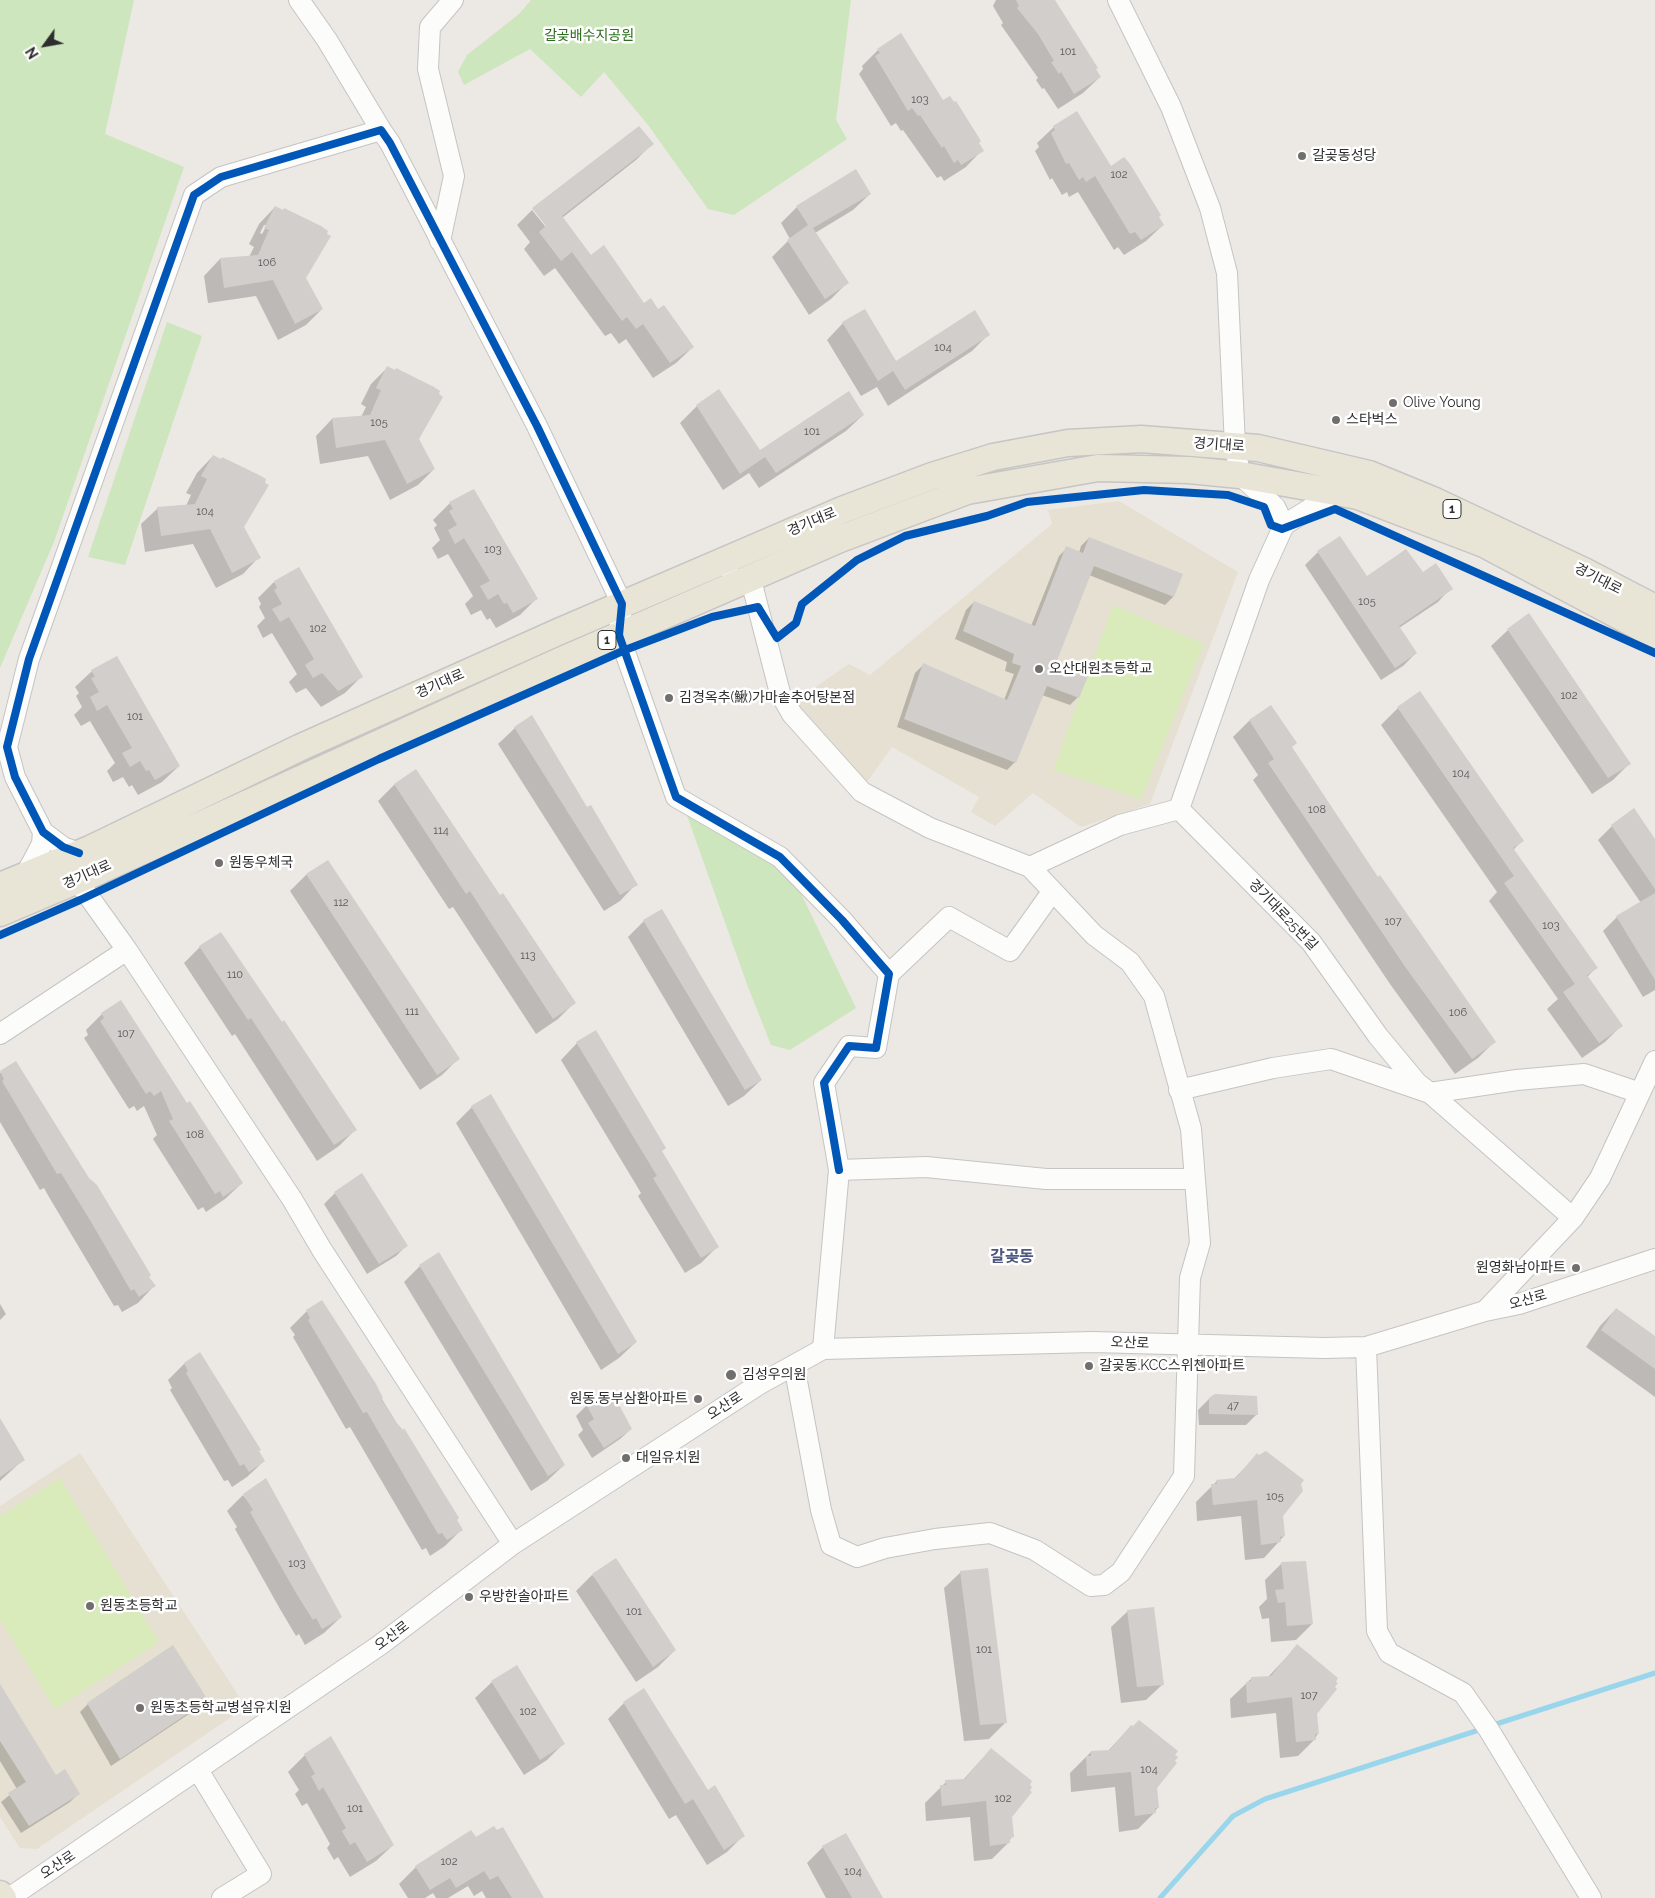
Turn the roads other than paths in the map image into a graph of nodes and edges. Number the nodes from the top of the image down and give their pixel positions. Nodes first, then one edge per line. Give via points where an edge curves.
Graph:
1 (299, 0) edge
2 (453, 0) edge
3 (1118, 0) edge
4 (381, 130) junction
5 (440, 241) junction
6 (1235, 446) junction
7 (1240, 475) junction
8 (1336, 492) junction
9 (1284, 525) junction
10 (705, 567) junction
11 (742, 581) junction
12 (622, 604) junction
13 (1655, 608) edge
14 (619, 635) junction
15 (1655, 635) edge
16 (1179, 809) junction
17 (43, 832) junction
18 (79, 853) junction
19 (1030, 867) junction
20 (25, 876) junction
21 (78, 880) junction
22 (0, 886) edge
23 (1052, 892) junction
24 (0, 913) edge
25 (127, 950) junction
26 (889, 974) junction
27 (0, 1034) edge
28 (1655, 1061) edge
29 (1179, 1090) junction
30 (1430, 1093) junction
31 (1640, 1093) junction
32 (839, 1170) junction
33 (1193, 1179) junction
34 (1573, 1218) junction
35 (1655, 1258) edge
36 (1485, 1311) junction
37 (1187, 1345) junction
38 (1366, 1347) junction
39 (823, 1349) junction
40 (794, 1365) junction
41 (513, 1544) junction
42 (198, 1770) junction
43 (0, 1894) edge
44 (2, 1898) edge
45 (9, 1898) edge
46 (222, 1898) edge
47 (1591, 1898) edge

1 - 4 street
2 - 5 street via 430,27 428,69 454,176
3 - 6 street via 1171,107 1210,208 1227,272
4 - 5 street
4 - 17 street via 221,177 194,195 29,659 7,747 14,778
5 - 12 street via 537,426
6 - 7 street
6 - 10 main road, 경기대로 / 1 via 1141,439 1068,443 993,457 842,510
6 - 13 main road, 경기대로 / 1 via 1258,448 1369,474 1435,501
7 - 8 main road, 경기대로 / 1
7 - 9 street via 1275,507
7 - 11 main road, 경기대로 / 1 via 1098,468 967,491 840,539
8 - 9 street
8 - 15 main road, 경기대로 / 1 via 1358,496 1484,544
9 - 16 street via 1259,580
10 - 11 street
10 - 12 main road, 경기대로 / 1
11 - 14 main road, 경기대로 / 1
11 - 19 street via 753,588 780,693 792,714 862,792 930,828
12 - 14 street
12 - 18 main road, 경기대로 / 1 via 299,748
14 - 21 main road, 경기대로 / 1
14 - 26 street via 676,797 780,856
16 - 19 street via 1120,825
16 - 30 street, 경기대로25번길 via 1311,942 1378,1036 1417,1084
17 - 18 street via 63,847
17 - 20 street via 42,844
18 - 20 main road, 경기대로 / 1
19 - 23 street
20 - 22 main road, 경기대로 / 1
21 - 24 main road, 경기대로 / 1
21 - 25 street
23 - 26 street via 1010,952 949,917
23 - 29 street via 1094,935 1130,962 1154,996
25 - 27 street
25 - 41 street via 292,1199
26 - 32 street via 876,1048 849,1046 824,1084
28 - 31 street
29 - 30 street via 1273,1068 1331,1059
29 - 33 street via 1191,1130
30 - 31 street via 1584,1074
30 - 34 street, 경기대로25번길
31 - 34 street via 1600,1178
32 - 33 street via 926,1167 1046,1178
32 - 39 street
33 - 37 street via 1200,1243 1190,1278
34 - 36 street
35 - 36 street, 오산로 via 1519,1304
36 - 38 street, 오산로
37 - 38 street, 오산로
37 - 39 street, 오산로 via 1092,1342
37 - 40 street via 1184,1476 1121,1572 1104,1585 1091,1586 1036,1550 990,1533 926,1540 857,1557 831,1545 821,1510
38 - 47 street via 1377,1631 1389,1653 1462,1693 1489,1730
39 - 40 street, 오산로
40 - 41 street, 오산로
41 - 42 street, 오산로 via 380,1645
42 - 45 street, 오산로
42 - 46 street via 261,1874
43 - 44 main road

